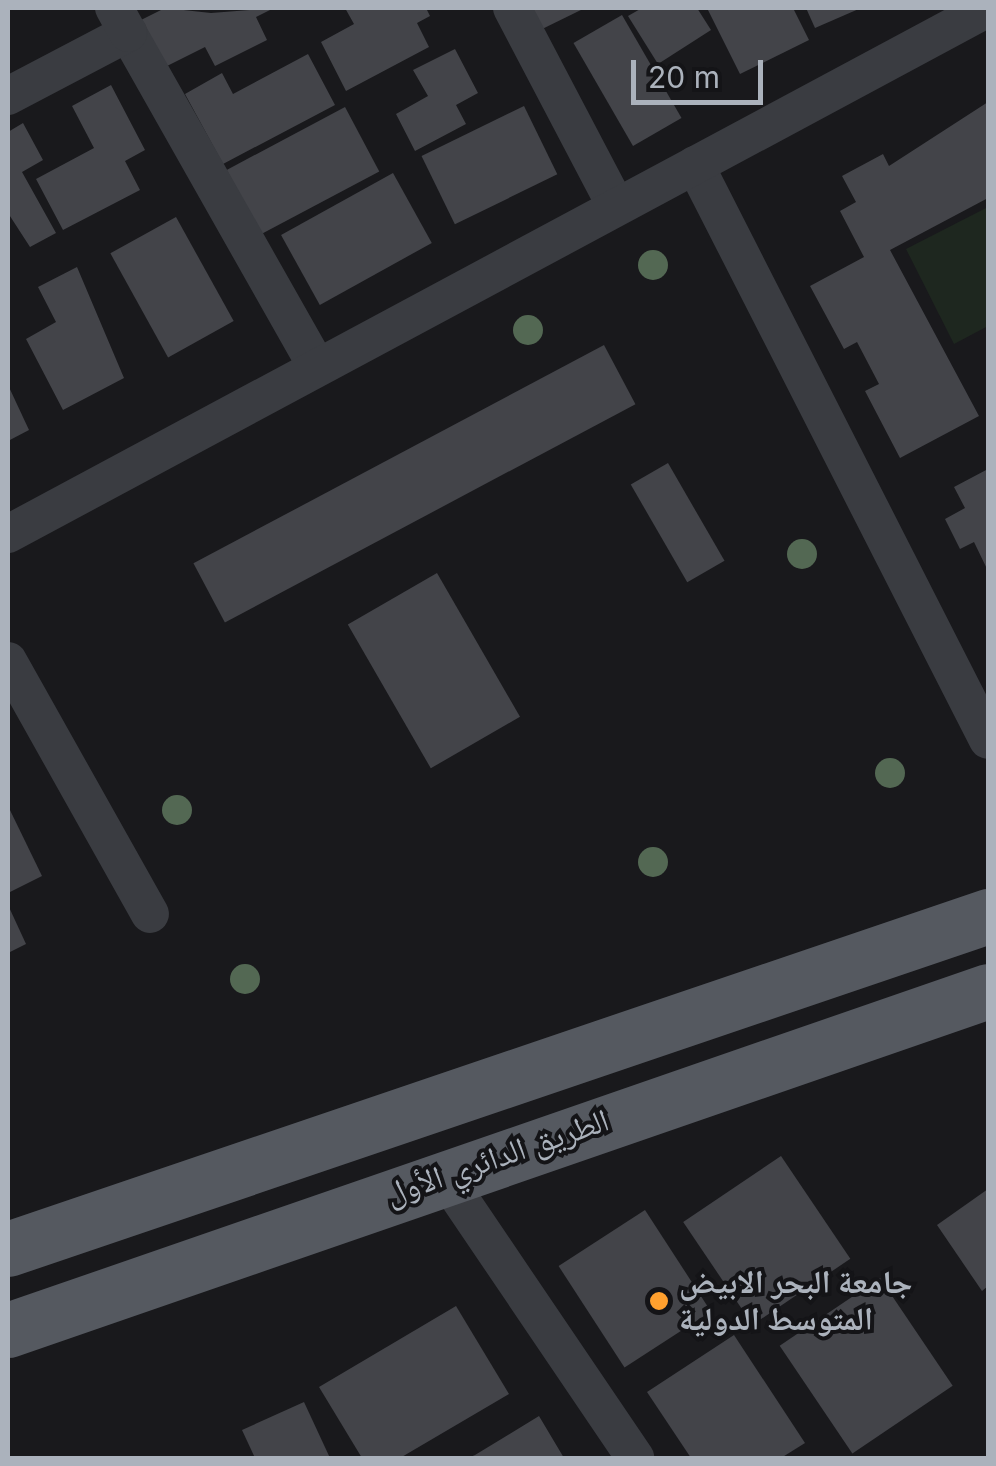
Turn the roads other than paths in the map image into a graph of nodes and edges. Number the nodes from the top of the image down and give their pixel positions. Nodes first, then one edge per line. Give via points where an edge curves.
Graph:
1 (512, 8) edge
2 (988, 8) edge
3 (121, 20) edge
4 (8, 96) edge
5 (696, 165) junction
6 (616, 206) junction
7 (318, 367) junction
8 (8, 534) edge
9 (8, 661) edge
10 (988, 740) edge
11 (150, 914) dead end
12 (988, 916) edge
13 (988, 991) edge
14 (443, 1174) junction
15 (8, 1249) edge
16 (8, 1330) edge
17 (635, 1458) edge

1 - 6 street
2 - 5 street
3 - 4 street
3 - 7 street
5 - 6 street
5 - 10 street
6 - 7 street
7 - 8 street
9 - 11 street
12 - 15 main road
13 - 14 main road, الطريق الدائري الأول
14 - 16 main road, الطريق الدائري الأول
14 - 17 street

